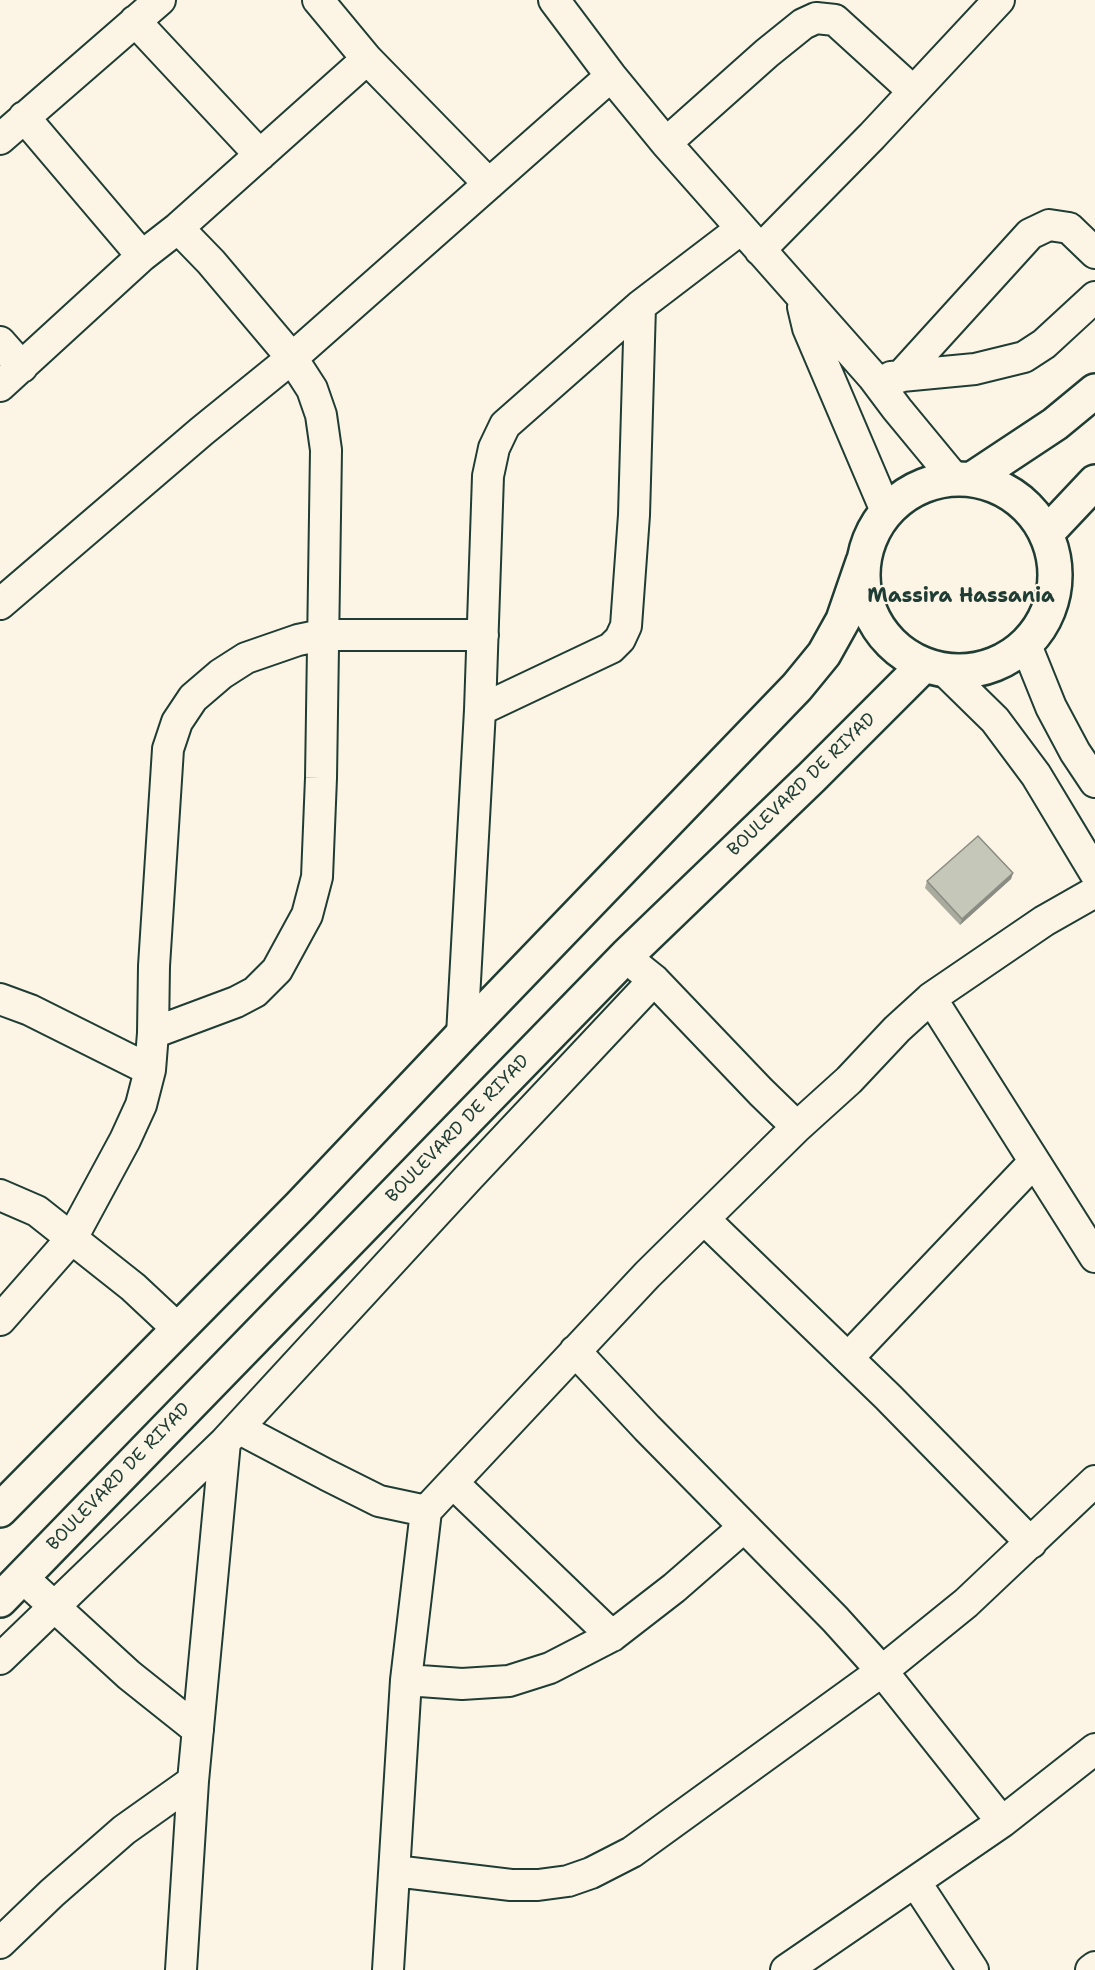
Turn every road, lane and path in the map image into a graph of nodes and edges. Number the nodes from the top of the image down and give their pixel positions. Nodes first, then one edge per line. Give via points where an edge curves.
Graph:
1 (160, 0) edge
2 (318, 0) edge
3 (554, 0) edge
4 (999, 0) edge
5 (135, 21) junction
6 (367, 59) junction
7 (611, 75) junction
8 (913, 91) junction
9 (24, 117) junction
10 (0, 139) edge
11 (666, 143) junction
12 (260, 155) junction
13 (489, 184) junction
14 (178, 228) junction
15 (750, 239) junction
16 (1095, 253) edge
17 (142, 256) junction
18 (800, 295) junction
19 (1095, 297) edge
20 (640, 306) junction
21 (0, 342) edge
22 (292, 358) junction
23 (22, 367) junction
24 (887, 377) junction
25 (0, 386) edge
26 (1095, 391) edge
27 (963, 479) junction
28 (1095, 482) edge
29 (886, 511) junction
30 (1046, 534) junction
31 (862, 562) junction
32 (0, 604) edge
33 (322, 635) junction
34 (483, 635) junction
35 (1026, 645) junction
36 (934, 668) junction
37 (480, 710) junction
38 (1095, 782) edge
39 (1095, 873) edge
40 (1095, 892) edge
41 (626, 956) junction
42 (654, 980) junction
43 (931, 998) junction
44 (0, 999) edge
45 (153, 1033) junction
46 (462, 1035) junction
47 (150, 1070) junction
48 (797, 1127) junction
49 (1034, 1162) junction
50 (0, 1195) edge
51 (704, 1219) junction
52 (72, 1238) junction
53 (1095, 1257) edge
54 (0, 1320) edge
55 (179, 1330) junction
56 (575, 1352) junction
57 (848, 1358) junction
58 (232, 1435) junction
59 (1095, 1481) edge
60 (453, 1483) junction
61 (0, 1510) edge
62 (426, 1511) junction
63 (744, 1527) junction
64 (1030, 1543) junction
65 (11, 1589) edge
66 (53, 1606) junction
67 (612, 1636) junction
68 (0, 1659) edge
69 (882, 1671) junction
70 (406, 1680) junction
71 (198, 1730) junction
72 (1095, 1749) edge
73 (193, 1781) junction
74 (1002, 1822) junction
75 (395, 1871) junction
76 (916, 1882) junction
77 (0, 1943) edge
78 (1095, 1967) edge
79 (181, 1970) edge
80 (388, 1970) edge
81 (786, 1970) edge
82 (973, 1970) edge
83 (1091, 1970) edge

1 - 5 street
2 - 6 street
3 - 7 street
4 - 8 street
5 - 9 street
5 - 12 street
6 - 12 street
6 - 13 street
7 - 11 street
7 - 13 street
8 - 11 street via 835,20 816,18 767,53
8 - 15 street via 864,144
9 - 10 street
9 - 17 street
11 - 15 street
12 - 14 street
13 - 22 street
14 - 17 street
14 - 22 street
15 - 18 street
15 - 20 street
16 - 24 street via 1069,228 1049,225 1030,234
17 - 23 street
18 - 24 street
18 - 29 street via 808,328
19 - 24 street via 1024,357 975,369
20 - 34 street via 506,425 494,448 488,476
20 - 37 street via 634,515 626,626 611,648
21 - 23 street
22 - 32 street
22 - 33 street via 312,389 326,450
23 - 25 street
24 - 27 street via 897,409
26 - 27 main road via 1055,424
27 - 29 main road via 917,488
27 - 30 main road via 1003,489 1028,507
28 - 30 main road
29 - 31 main road via 871,535
30 - 35 main road via 1055,562 1054,592 1044,621
31 - 36 main road via 864,594 875,624 896,648
31 - 46 main road via 843,620 824,654 727,762
33 - 34 street
33 - 45 street via 317,877 307,915 277,970 255,992
33 - 45 street via 246,658 193,698 177,722 167,760
34 - 37 street
35 - 36 main road via 1001,662 974,670
35 - 38 street via 1051,707
36 - 39 street via 995,720 1036,775
36 - 41 main road, BOULEVARD DE RIYAD via 820,769
37 - 46 street
40 - 43 street via 1044,921
41 - 42 street
41 - 65 main road, BOULEVARD DE RIYAD
42 - 48 street
42 - 58 street
43 - 48 street
43 - 49 street
44 - 47 street via 58,1023
45 - 47 street
46 - 55 main road
47 - 52 street via 141,1105 125,1140
48 - 51 street
49 - 53 street
49 - 57 street
50 - 52 street via 36,1212
51 - 56 street
51 - 57 street
52 - 54 street
52 - 55 street
55 - 61 main road
56 - 60 street
56 - 63 street
57 - 64 street
58 - 62 street via 380,1501
58 - 66 street
58 - 71 street
59 - 64 street
60 - 62 street
60 - 67 street
62 - 70 street
63 - 67 street
63 - 69 street
64 - 69 street via 966,1603
65 - 66 street
66 - 68 street
66 - 71 street via 129,1675
67 - 70 street via 550,1668 509,1681 462,1684
69 - 74 street
69 - 75 street via 632,1852 591,1873 558,1882 511,1885
70 - 75 street
71 - 73 street
72 - 74 street
73 - 77 street via 124,1830
73 - 79 street
74 - 76 street
75 - 80 street
76 - 81 street
76 - 82 street
78 - 83 street

